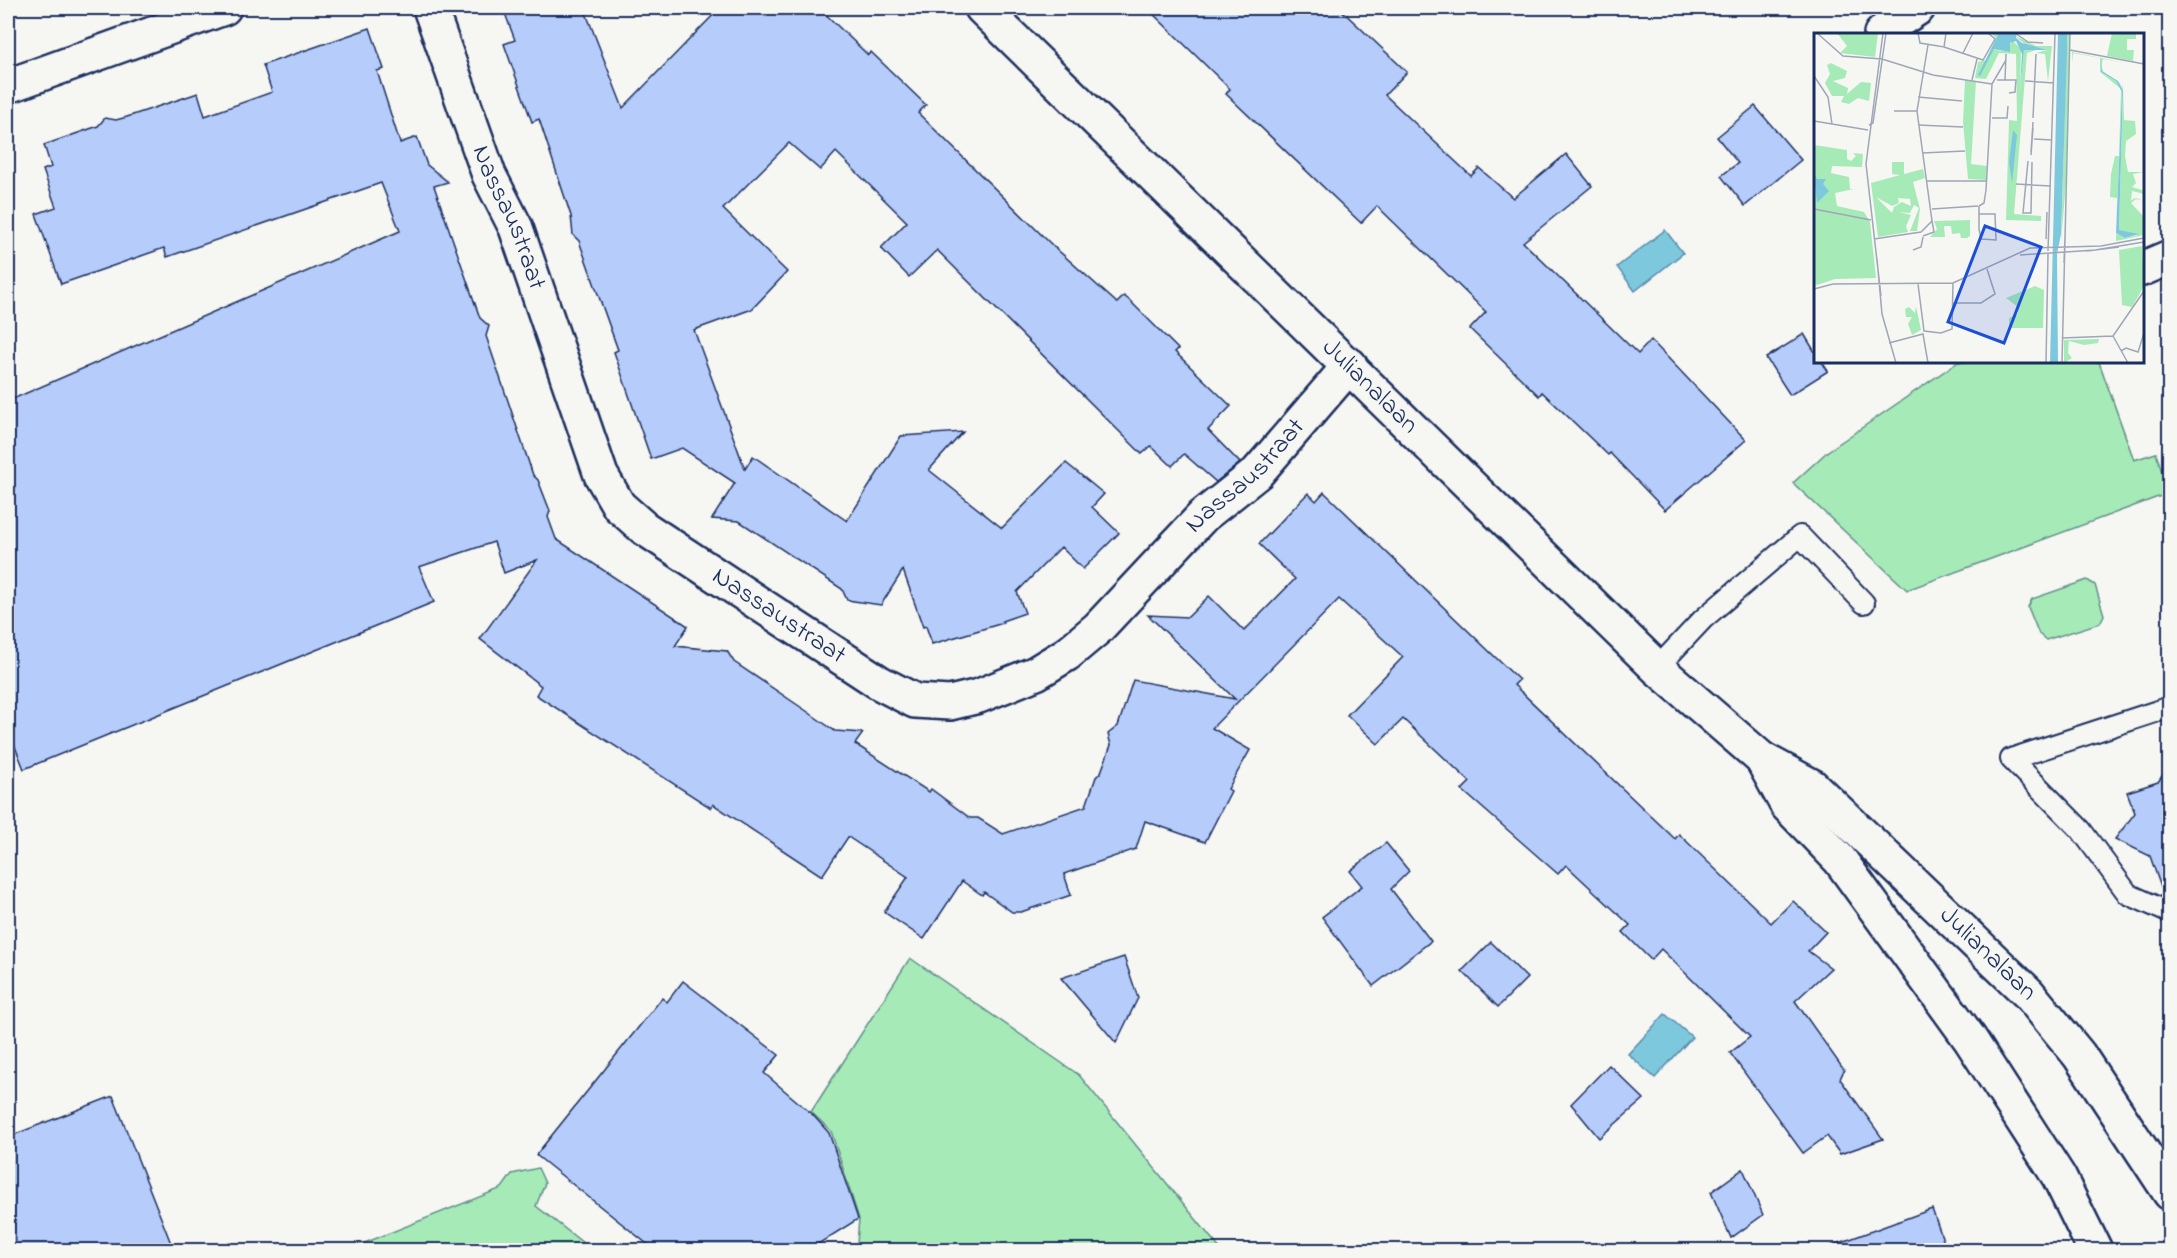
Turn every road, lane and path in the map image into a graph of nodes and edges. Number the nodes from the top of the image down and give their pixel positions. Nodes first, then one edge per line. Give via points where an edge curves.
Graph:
1 (224, 8) edge
2 (430, 8) edge
3 (982, 8) edge
4 (1918, 8) edge
5 (1882, 33) edge
6 (8, 86) edge
7 (2169, 257) edge
8 (2144, 268) edge
9 (1350, 365) junction
10 (1864, 603) dead end
11 (1657, 668) junction
12 (2169, 707) edge
13 (1762, 759) junction
14 (2169, 913) edge
15 (2169, 1193) edge
16 (2096, 1251) edge

1 - 6 main road
2 - 9 main road, Nassaustraat via 489,176 516,228 601,475 619,506 673,548 880,683 915,701 950,703 979,696 1036,673 1067,654 1098,627 1203,516 1257,473
3 - 9 main road, Julianalaan
4 - 5 main road
7 - 8 main road
9 - 11 main road, Julianalaan
10 - 11 lane via 1800,536 1703,619
11 - 13 main road, Julianalaan
12 - 14 lane via 2011,759 2081,830 2128,894
13 - 15 main road, Julianalaan via 1812,786 2029,994 2079,1055
13 - 16 main road, Julianalaan via 1787,805 1840,860 1970,1039 2059,1177

